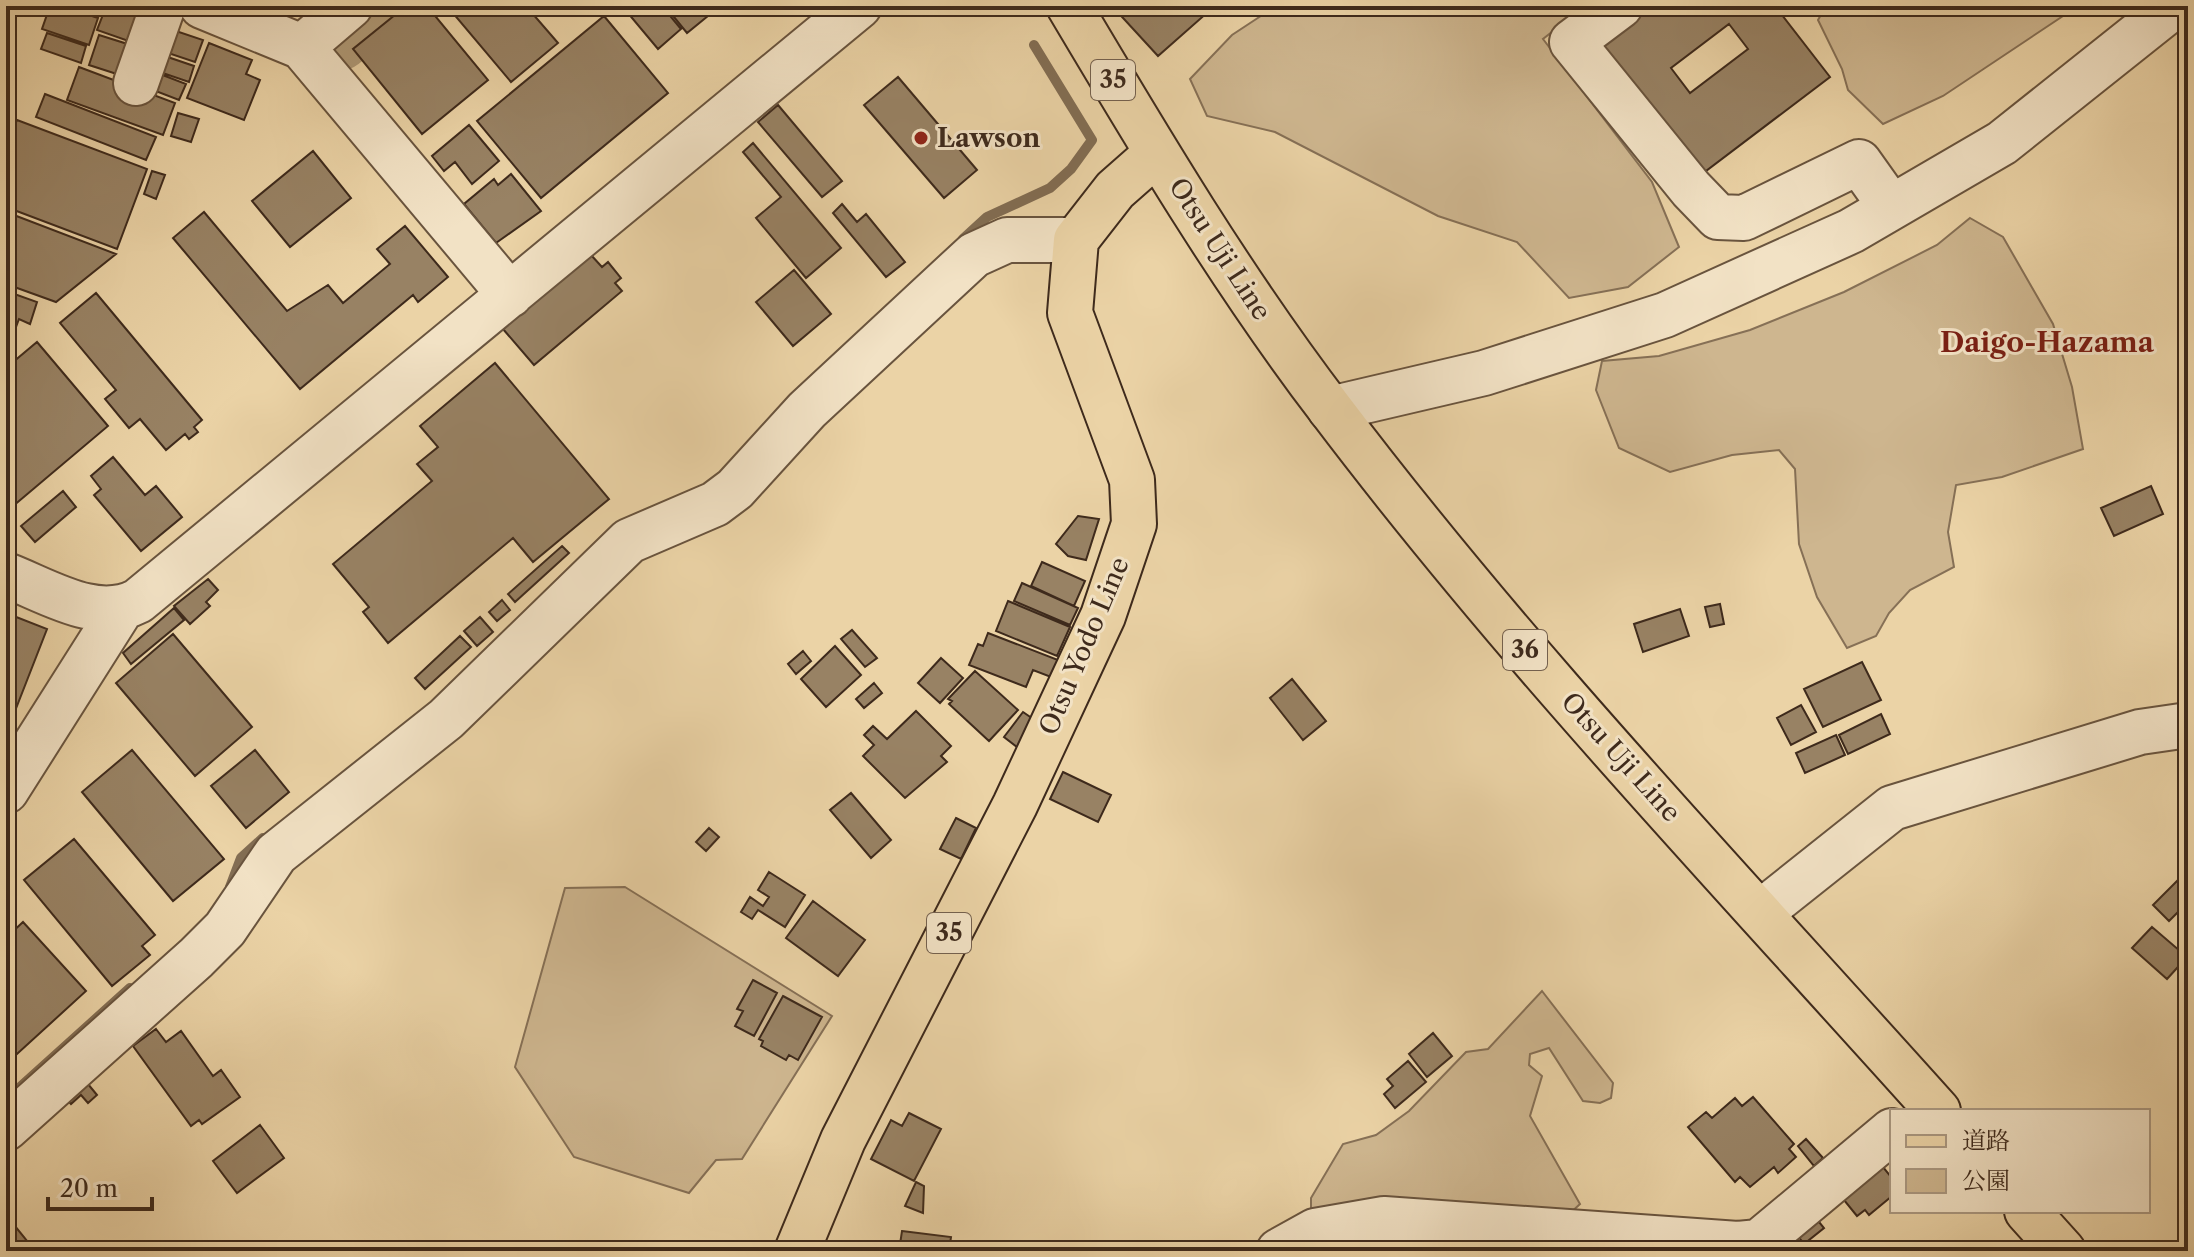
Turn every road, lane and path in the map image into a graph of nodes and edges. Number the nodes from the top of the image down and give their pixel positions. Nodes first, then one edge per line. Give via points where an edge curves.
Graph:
1 (163, 6) edge
2 (202, 6) edge
3 (350, 6) edge
4 (859, 6) edge
5 (1069, 6) edge
6 (1620, 6) edge
7 (2174, 6) edge
8 (302, 47) junction
9 (136, 83) dead end
10 (1157, 153) junction
11 (1891, 207) junction
12 (1076, 240) junction
13 (510, 295) junction
14 (1330, 409) junction
15 (6, 575) edge
16 (120, 611) junction
17 (2188, 725) edge
18 (6, 791) edge
19 (1760, 913) junction
20 (1928, 1108) edge
21 (6, 1128) edge
22 (1890, 1133) edge
23 (2029, 1213) edge
24 (1394, 1235) edge
25 (1760, 1247) edge
26 (797, 1251) edge
27 (1279, 1251) edge
28 (2063, 1251) edge

1 - 9 street
2 - 8 street
3 - 8 street
4 - 13 street
5 - 10 main road, 35
6 - 11 street via 1572,42 1718,217 1744,218 1859,162
7 - 11 street via 2002,143
8 - 13 street
10 - 12 main road via 1115,190
10 - 14 main road, Otsu Uji Line / 36 via 1230,270
11 - 14 street via 1851,231 1665,315 1484,373
12 - 21 street via 1007,240 974,255 839,359 735,489 715,504 629,541 446,719 276,854 225,929
12 - 26 main road, Otsu Yodo Line / 35 via 1070,313 1132,480 1134,524 1103,616 1015,805 843,1140
13 - 16 street
14 - 19 main road, Otsu Uji Line / 36 via 1498,621
15 - 16 street via 97,610
16 - 18 street
17 - 19 street via 2140,732 1892,808
19 - 20 main road, Otsu Uji Line / 36
22 - 25 street
23 - 28 main road
24 - 25 street
24 - 27 street via 1315,1231

